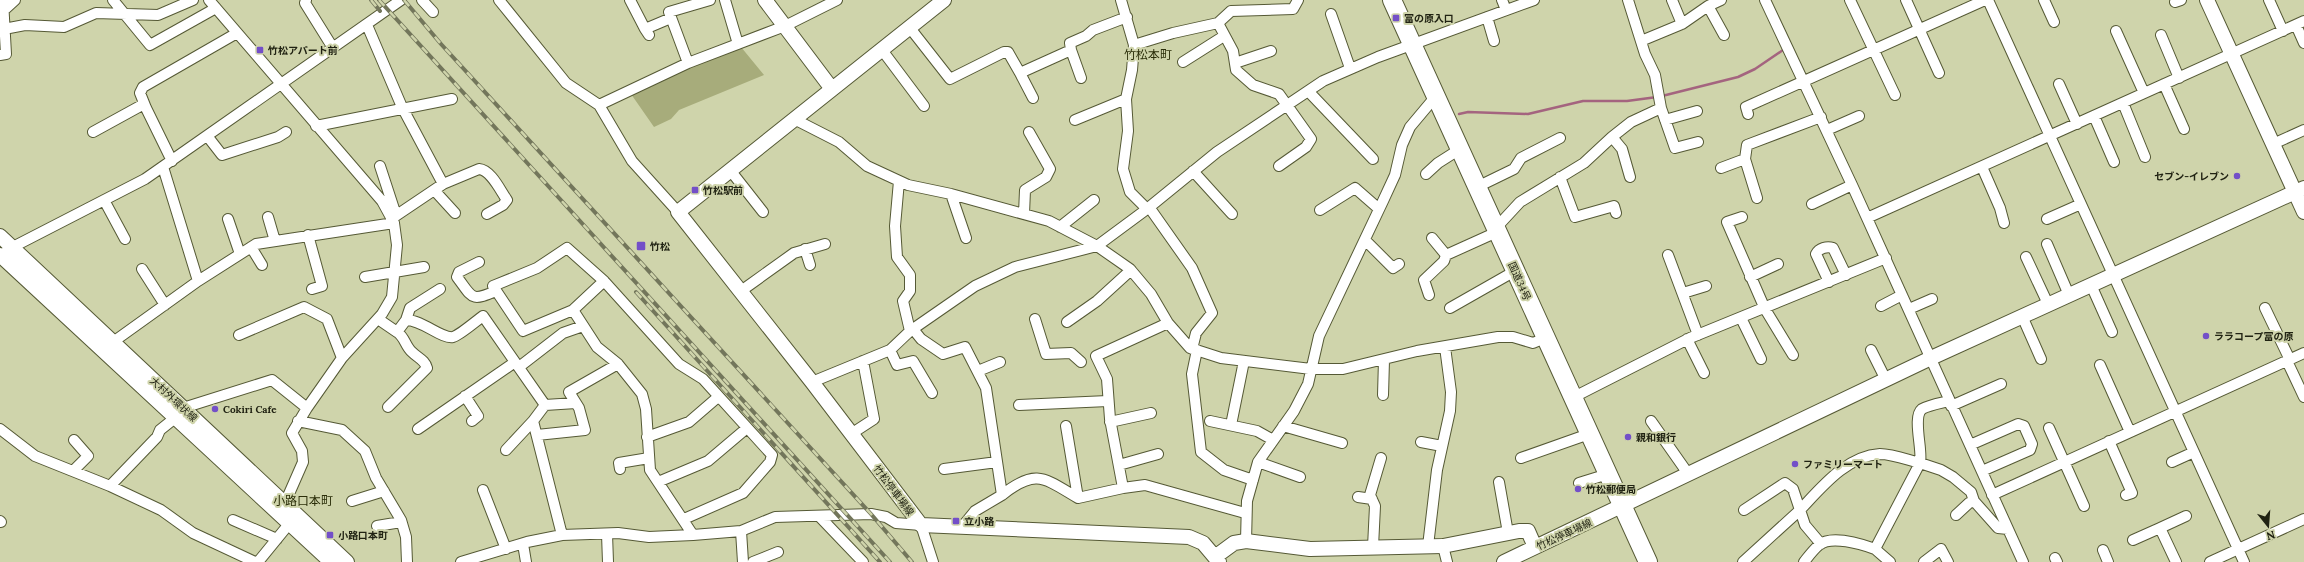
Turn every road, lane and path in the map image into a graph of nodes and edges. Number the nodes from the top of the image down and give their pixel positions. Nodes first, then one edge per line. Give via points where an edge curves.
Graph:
1 (3, 0) edge
2 (15, 0) edge
3 (114, 0) edge
4 (193, 0) edge
5 (209, 0) edge
6 (306, 0) edge
7 (401, 0) edge
8 (422, 0) edge
9 (499, 0) edge
10 (630, 0) edge
11 (710, 0) edge
12 (725, 0) edge
13 (765, 0) edge
14 (837, 0) edge
15 (944, 0) edge
16 (1121, 0) edge
17 (1231, 0) edge
18 (1298, 0) edge
19 (1392, 0) edge
20 (1502, 0) edge
21 (1534, 0) edge
22 (1628, 0) edge
23 (1672, 0) edge
24 (1721, 0) edge
25 (1765, 0) edge
26 (1850, 0) edge
27 (1906, 0) edge
28 (1984, 0) edge
29 (1988, 0) edge
30 (2044, 0) edge
31 (2207, 0) edge
32 (2269, 0) edge
33 (1708, 6) junction
34 (216, 8) junction
35 (1238, 10) junction
36 (1506, 10) junction
37 (3, 11) junction
38 (433, 12) dead end
39 (125, 14) junction
40 (1331, 14) dead end
41 (1127, 16) junction
42 (1487, 17) junction
43 (671, 18) junction
44 (1218, 22) junction
45 (2054, 22) dead end
46 (2300, 23) edge
47 (1682, 24) junction
48 (368, 25) junction
49 (785, 26) junction
50 (910, 28) junction
51 (4, 29) junction
52 (1919, 29) junction
53 (2116, 31) dead end
54 (2283, 31) junction
55 (236, 33) junction
56 (1724, 35) dead end
57 (2161, 35) dead end
58 (1224, 36) junction
59 (1494, 41) dead end
60 (1641, 41) junction
61 (2304, 43) edge
62 (738, 44) junction
63 (1413, 45) junction
64 (1134, 46) junction
65 (333, 48) junction
66 (882, 50) junction
67 (1071, 50) junction
68 (1874, 50) junction
69 (1270, 51) dead end
70 (2231, 54) junction
71 (0, 55) edge
72 (1183, 62) dead end
73 (688, 63) junction
74 (1235, 64) junction
75 (1350, 68) junction
76 (1939, 73) dead end
77 (1020, 74) junction
78 (1081, 78) dead end
79 (2179, 78) junction
80 (1804, 82) junction
81 (2059, 84) dead end
82 (2164, 84) junction
83 (280, 85) junction
84 (832, 89) junction
85 (1308, 91) junction
86 (2144, 93) junction
87 (1894, 94) dead end
88 (1436, 96) junction
89 (1033, 98) dead end
90 (452, 99) dead end
91 (1126, 99) junction
92 (1659, 100) junction
93 (2123, 103) junction
94 (144, 104) junction
95 (1286, 104) junction
96 (599, 105) junction
97 (924, 106) dead end
98 (1746, 107) dead end
99 (402, 108) junction
100 (1697, 111) dead end
101 (1859, 116) dead end
102 (2094, 116) junction
103 (1821, 117) junction
104 (794, 119) junction
105 (1075, 120) dead end
106 (1665, 120) junction
107 (2077, 124) junction
108 (316, 126) junction
109 (2184, 129) dead end
110 (1827, 130) junction
111 (2304, 130) edge
112 (93, 132) dead end
113 (286, 132) dead end
114 (1029, 132) dead end
115 (2051, 136) junction
116 (208, 137) junction
117 (1612, 137) junction
118 (1560, 138) dead end
119 (1698, 142) dead end
120 (2273, 144) junction
121 (1460, 149) junction
122 (2145, 157) dead end
123 (1372, 159) dead end
124 (1745, 159) junction
125 (2114, 162) dead end
126 (168, 164) junction
127 (380, 166) dead end
128 (1279, 166) dead end
129 (1982, 167) junction
130 (1721, 168) dead end
131 (730, 170) junction
132 (1193, 171) junction
133 (1426, 174) dead end
134 (1560, 177) junction
135 (1630, 177) dead end
136 (899, 181) junction
137 (443, 184) junction
138 (1852, 185) junction
139 (1477, 187) junction
140 (434, 190) junction
141 (2300, 190) edge
142 (951, 194) junction
143 (1757, 198) dead end
144 (104, 200) junction
145 (1094, 200) dead end
146 (1812, 204) dead end
147 (2081, 204) junction
148 (1614, 206) dead end
149 (1148, 208) junction
150 (1380, 209) junction
151 (1320, 210) dead end
152 (678, 212) junction
153 (763, 212) dead end
154 (2304, 212) edge
155 (455, 213) dead end
156 (486, 214) dead end
157 (1024, 214) junction
158 (1232, 214) dead end
159 (268, 217) dead end
160 (1742, 217) dead end
161 (1867, 218) junction
162 (228, 219) dead end
163 (394, 219) junction
164 (2047, 219) dead end
165 (2004, 223) dead end
166 (1060, 227) junction
167 (1496, 231) junction
168 (308, 235) junction
169 (0, 236) edge
170 (966, 238) dead end
171 (1432, 238) dead end
172 (125, 239) dead end
173 (1365, 240) junction
174 (275, 241) junction
175 (825, 244) dead end
176 (2046, 244) dead end
177 (1097, 246) junction
178 (251, 247) junction
179 (805, 250) junction
180 (4, 252) edge
181 (240, 254) junction
182 (1446, 255) junction
183 (1668, 255) dead end
184 (1886, 258) junction
185 (2026, 258) dead end
186 (479, 262) dead end
187 (1778, 264) dead end
188 (810, 265) dead end
189 (262, 266) dead end
190 (424, 267) dead end
191 (1393, 268) dead end
192 (142, 269) dead end
193 (1131, 270) junction
194 (1515, 271) junction
195 (395, 273) junction
196 (1846, 275) junction
197 (2114, 275) junction
198 (365, 277) dead end
199 (1750, 277) junction
200 (198, 281) junction
201 (604, 281) junction
202 (1829, 282) junction
203 (2090, 285) junction
204 (1706, 286) dead end
205 (312, 289) dead end
206 (440, 289) dead end
207 (496, 291) junction
208 (741, 291) junction
209 (1683, 293) junction
210 (1902, 294) junction
211 (1429, 295) dead end
212 (2069, 295) junction
213 (1932, 299) dead end
214 (2048, 304) junction
215 (165, 305) junction
216 (1881, 306) dead end
217 (1450, 308) dead end
218 (2265, 308) dead end
219 (1765, 309) junction
220 (1908, 309) junction
221 (573, 310) junction
222 (2022, 316) junction
223 (1741, 318) junction
224 (378, 319) junction
225 (1035, 319) dead end
226 (406, 320) junction
227 (1067, 322) dead end
228 (1168, 324) junction
229 (583, 326) junction
230 (912, 330) junction
231 (397, 332) junction
232 (2112, 332) dead end
233 (239, 335) dead end
234 (1698, 335) junction
235 (1545, 338) junction
236 (1687, 339) junction
237 (113, 342) junction
238 (1445, 347) junction
239 (890, 350) junction
240 (1195, 350) junction
241 (1870, 350) dead end
242 (2304, 353) edge
243 (1793, 354) dead end
244 (1096, 356) junction
245 (342, 358) junction
246 (1930, 358) junction
247 (1761, 359) dead end
248 (2041, 359) dead end
249 (1384, 360) junction
250 (2289, 360) junction
251 (863, 361) junction
252 (1000, 362) dead end
253 (1244, 362) junction
254 (618, 364) junction
255 (517, 365) junction
256 (2100, 365) dead end
257 (1311, 369) junction
258 (978, 371) junction
259 (1704, 373) dead end
260 (1886, 380) junction
261 (812, 382) junction
262 (2001, 384) dead end
263 (932, 393) dead end
264 (1383, 395) dead end
265 (465, 396) junction
266 (718, 397) junction
267 (2304, 397) edge
268 (1572, 398) junction
269 (1108, 401) junction
270 (576, 403) junction
271 (1950, 403) junction
272 (546, 405) junction
273 (1019, 405) dead end
274 (388, 407) dead end
275 (307, 408) junction
276 (2175, 412) junction
277 (179, 413) junction
278 (1151, 413) dead end
279 (472, 420) dead end
280 (1210, 420) dead end
281 (298, 421) junction
282 (533, 421) junction
283 (1652, 421) dead end
284 (1110, 422) junction
285 (1231, 425) junction
286 (1066, 426) dead end
287 (1284, 426) junction
288 (747, 428) junction
289 (2049, 428) dead end
290 (0, 429) edge
291 (418, 429) dead end
292 (2130, 432) junction
293 (851, 434) junction
294 (1589, 434) junction
295 (537, 435) junction
296 (647, 437) junction
297 (74, 440) dead end
298 (1273, 440) junction
299 (2109, 441) junction
300 (1421, 442) dead end
301 (1342, 443) dead end
302 (1970, 445) junction
303 (1442, 446) junction
304 (506, 450) dead end
305 (2194, 452) junction
306 (1158, 454) dead end
307 (649, 458) junction
308 (1381, 458) dead end
309 (1521, 458) dead end
310 (997, 462) junction
311 (1258, 462) junction
312 (2064, 462) junction
313 (2172, 462) dead end
314 (618, 463) dead end
315 (1920, 463) junction
316 (1119, 465) junction
317 (944, 469) dead end
318 (73, 471) junction
319 (1982, 471) junction
320 (1608, 474) junction
321 (1689, 475) junction
322 (1300, 477) dead end
323 (1252, 480) junction
324 (658, 482) junction
325 (1499, 482) dead end
326 (1579, 483) dead end
327 (110, 486) junction
328 (1123, 488) junction
329 (483, 490) dead end
330 (384, 491) junction
331 (2133, 492) dead end
332 (1002, 495) junction
333 (1992, 495) junction
334 (1358, 497) dead end
335 (1078, 498) junction
336 (1372, 499) junction
337 (352, 501) dead end
338 (1974, 501) junction
339 (285, 503) junction
340 (1624, 506) junction
341 (2084, 506) dead end
342 (1744, 510) dead end
343 (1800, 510) junction
344 (1245, 513) junction
345 (1956, 515) dead end
346 (819, 516) junction
347 (2186, 516) dead end
348 (684, 518) junction
349 (2304, 519) edge
350 (233, 520) dead end
351 (401, 522) junction
352 (289, 524) junction
353 (921, 525) junction
354 (377, 526) dead end
355 (962, 527) junction
356 (2160, 528) junction
357 (2008, 529) junction
358 (741, 531) junction
359 (1508, 533) junction
360 (607, 534) junction
361 (562, 535) junction
362 (693, 535) junction
363 (277, 539) junction
364 (2133, 540) dead end
365 (1246, 541) junction
366 (523, 544) junction
367 (1821, 544) junction
368 (1428, 546) junction
369 (1443, 546) junction
370 (1373, 547) junction
371 (1535, 547) junction
372 (506, 549) junction
373 (1875, 549) junction
374 (2238, 549) junction
375 (2103, 550) dead end
376 (778, 552) dead end
377 (239, 558) edge
378 (1217, 559) edge
379 (2020, 561) edge
380 (256, 562) edge
381 (331, 562) edge
382 (347, 562) edge
383 (407, 562) edge
384 (460, 562) edge
385 (526, 562) edge
386 (608, 562) edge
387 (743, 562) edge
388 (753, 562) edge
389 (863, 562) edge
390 (933, 562) edge
391 (1446, 562) edge
392 (1504, 562) edge
393 (1648, 562) edge
394 (1743, 562) edge
395 (1804, 562) edge
396 (1890, 562) edge
397 (1924, 562) edge
398 (1948, 562) edge
399 (2108, 562) edge
400 (2176, 562) edge
401 (2210, 562) edge
402 (2244, 562) edge

1 - 37 street
2 - 37 street
3 - 39 street
4 - 39 street via 158,15
5 - 34 street
6 - 65 street via 305,3
7 - 48 street
8 - 38 street
9 - 96 street via 566,83
10 - 43 street via 647,32
11 - 43 street via 669,12
12 - 62 street
13 - 49 street
14 - 49 street
15 - 50 street
16 - 41 street
17 - 35 street
18 - 35 street via 1293,9
19 - 63 highway, 国道34号
20 - 36 street
21 - 36 street
22 - 60 street
23 - 47 street
24 - 33 street
25 - 80 street
26 - 68 street
27 - 52 street
28 - 52 street
29 - 115 street
30 - 45 street
31 - 70 street
32 - 54 street
33 - 47 street
33 - 56 street
34 - 39 street via 150,45
34 - 55 street
35 - 44 street via 1226,14
36 - 42 street
37 - 51 street
39 - 51 street via 96,13 64,27 25,25
40 - 75 street
41 - 64 street
41 - 67 street via 1070,43
42 - 59 street
42 - 63 street
43 - 73 street
44 - 58 street
44 - 64 street
46 - 54 street
46 - 61 street
47 - 60 street
48 - 65 street
48 - 99 street
49 - 62 street
49 - 84 street
50 - 66 street
50 - 77 street via 950,79 1004,52 1008,52
51 - 71 street via 6,54
52 - 68 street
52 - 76 street
53 - 86 street
54 - 70 street
55 - 83 street
55 - 94 street via 143,87 140,93
57 - 79 street
58 - 72 street
58 - 74 street via 1233,51
60 - 92 street via 1655,75
62 - 73 street
63 - 75 street
63 - 88 highway, 国道34号
64 - 91 street
65 - 83 street
66 - 84 street
66 - 97 street
67 - 77 street
67 - 78 street
68 - 80 street
68 - 87 street
69 - 74 street
70 - 79 street
70 - 120 street
73 - 96 street
74 - 95 street via 1236,70 1253,85 1278,94
75 - 85 street
77 - 89 street
79 - 82 street
80 - 98 street
80 - 103 street
81 - 107 street
82 - 86 street
82 - 109 street
83 - 108 street
83 - 116 street
84 - 104 street
85 - 95 street
85 - 123 street
86 - 93 street
88 - 121 highway, 国道34号
88 - 150 street via 1410,127
90 - 99 street
91 - 105 street
91 - 149 street via 1128,131 1123,169 1130,192
92 - 106 street
92 - 117 street
93 - 102 street
93 - 122 street
94 - 112 street
94 - 126 street
95 - 128 street via 1311,139 1306,147
95 - 132 street
96 - 152 street via 632,161
99 - 108 street
99 - 137 street
100 - 106 street
101 - 110 street
102 - 107 street
102 - 125 street
103 - 110 street
103 - 124 street via 1747,145
104 - 131 street
104 - 136 street via 839,142 868,166
106 - 119 street via 1675,148
107 - 115 street
108 - 163 street via 382,201
110 - 138 street
111 - 120 street
113 - 116 street via 222,155
114 - 157 street via 1050,169 1046,177 1025,190
115 - 129 street
115 - 147 street
116 - 126 street
117 - 134 street via 1584,163
117 - 135 street via 1622,149
118 - 139 street via 1521,158 1514,169
120 - 141 street
121 - 133 street
121 - 139 highway, 国道34号
124 - 130 street
124 - 143 street
126 - 144 street
126 - 200 street
127 - 163 street
129 - 161 street
129 - 165 street
131 - 152 street
131 - 153 street
132 - 149 street
132 - 158 street
134 - 148 street via 1575,217 1589,218
134 - 167 street via 1520,202
136 - 142 street
136 - 230 street via 895,226 897,256 910,275 910,291 903,301
137 - 140 street
137 - 156 street via 484,169 507,200
138 - 146 street
138 - 161 street
139 - 167 highway, 国道34号
140 - 155 street
140 - 163 street
141 - 154 street
141 - 197 street, 竹松停車場線
142 - 157 street
142 - 170 street
144 - 172 street
144 - 180 street
145 - 166 street
147 - 164 street
147 - 197 street
149 - 177 street
149 - 240 street via 1192,268 1212,313 1196,333
150 - 151 street via 1354,188
150 - 173 street
152 - 208 street, 竹松停車場線
157 - 166 street
159 - 174 street
160 - 199 street via 1727,222
161 - 184 street
162 - 181 street
163 - 168 street
163 - 195 street via 397,245
166 - 177 street
167 - 182 street
167 - 194 highway, 国道34号
168 - 174 street
168 - 205 street via 322,286
169 - 180 street, 大村外環状線
171 - 182 street
173 - 191 street
173 - 257 street via 1319,336
174 - 178 street
175 - 179 street
176 - 212 street
177 - 193 street
177 - 230 street via 1015,267 975,286
178 - 181 street
178 - 189 street
179 - 188 street
179 - 208 street via 794,253
180 - 237 street, 大村外環状線
180 - 277 street, 大村外環状線
181 - 200 street
182 - 211 street via 1444,261 1424,280
183 - 209 street
184 - 196 street
184 - 210 street
185 - 214 street
186 - 207 street via 458,272 457,277 472,297 478,299
187 - 199 street
190 - 195 street
192 - 215 street
193 - 227 street via 1097,301
193 - 228 street via 1151,294
194 - 217 street
194 - 235 highway, 国道34号
195 - 198 street
195 - 224 street via 392,297
196 - 202 street
196 - 202 street via 1833,248 1829,246 1818,250 1816,254
197 - 203 street, 竹松停車場線
197 - 276 street
199 - 219 street
200 - 215 street
201 - 207 street via 567,248 537,268 493,286
201 - 221 street
201 - 266 street via 679,364 703,379
202 - 219 street
203 - 212 street, 竹松停車場線
203 - 232 street
204 - 209 street
206 - 226 street via 410,308
207 - 221 street via 523,331
208 - 261 street, 竹松停車場線
209 - 234 street
210 - 216 street
210 - 220 street
212 - 214 street, 竹松停車場線
213 - 220 street
214 - 222 street, 竹松停車場線
215 - 237 street
218 - 250 street
219 - 223 street
219 - 243 street
220 - 246 street
221 - 229 street
222 - 246 street, 竹松停車場線
222 - 248 street
223 - 234 street
223 - 247 street
224 - 231 street
224 - 245 street
225 - 244 street via 1046,354 1071,353 1080,363
226 - 231 street
226 - 255 street via 422,323 453,337 483,316
228 - 240 street
228 - 244 street
229 - 254 street via 597,347
229 - 255 street via 563,333
230 - 239 street
230 - 258 street via 943,354 965,347
231 - 274 street via 404,336 411,351 426,362 427,368
233 - 245 street via 304,307 326,319
234 - 236 street
235 - 238 street via 1533,343 1513,336 1498,337
235 - 268 highway, 国道34号
236 - 259 street
236 - 268 street
237 - 277 street, 大村外環状線
238 - 249 street
238 - 303 street via 1451,392 1450,411
239 - 251 street
239 - 263 street via 897,365 913,361
240 - 253 street
240 - 323 street via 1192,374 1201,452 1224,470
241 - 260 street
242 - 250 street
244 - 269 street via 1106,379
245 - 275 street
246 - 260 street, 竹松停車場線
246 - 271 street
249 - 257 street via 1342,369
249 - 264 street
250 - 267 street
250 - 276 street
251 - 261 street
251 - 293 street via 874,419
252 - 258 street
253 - 257 street
253 - 285 street
254 - 270 street via 569,392
254 - 296 street via 642,394 646,409
255 - 265 street
255 - 272 street
256 - 292 street
257 - 287 street via 1308,384
258 - 310 street via 986,388
260 - 321 street, 竹松停車場線
261 - 293 street, 竹松停車場線
262 - 271 street
265 - 279 street via 478,416
265 - 291 street
266 - 288 street
266 - 296 street via 689,422
268 - 294 highway, 国道34号
269 - 273 street
269 - 284 street
270 - 272 street
270 - 295 street via 585,430
271 - 302 street
271 - 315 street via 1923,409 1918,413 1922,453
272 - 282 street
275 - 277 street via 272,380
275 - 281 street
276 - 292 street
276 - 305 street
277 - 327 street via 160,430 157,437
277 - 339 street, 大村外環状線
277 - 352 street, 大村外環状線
278 - 284 street
280 - 285 street
281 - 330 street via 342,430 351,437 365,451
281 - 339 street via 292,433 302,451 304,462
282 - 295 street
282 - 304 street
283 - 321 street
284 - 316 street
285 - 298 street via 1257,431
286 - 335 street
287 - 298 street
287 - 301 street
288 - 324 street via 708,461
288 - 348 street via 772,455 770,462 743,493
289 - 312 street
290 - 318 street via 35,456
292 - 299 street
293 - 353 street, 竹松停車場線
294 - 309 street
294 - 320 highway, 国道34号
295 - 361 street
296 - 307 street
297 - 318 street via 88,456
298 - 311 street
299 - 312 street
299 - 331 street
300 - 303 street
302 - 319 street
302 - 319 street via 2018,424 2024,426 2032,444 2030,450
303 - 368 street via 1431,507
305 - 313 street
305 - 374 street
306 - 316 street
307 - 314 street
307 - 324 street via 650,470
308 - 336 street via 1370,495
310 - 317 street
310 - 332 street
311 - 322 street
311 - 323 street
312 - 333 street
312 - 341 street
315 - 338 street via 1953,477 1971,492
315 - 343 street via 1881,454 1861,459 1839,471
315 - 373 street
316 - 328 street
318 - 327 street
319 - 333 street
320 - 326 street
320 - 340 highway, 国道34号
321 - 340 street, 竹松停車場線
323 - 344 street
324 - 348 street
325 - 359 street
327 - 377 street via 161,510 193,533
328 - 335 street
328 - 344 street via 1144,485
329 - 372 street
330 - 337 street
330 - 351 street
332 - 335 street via 1017,483 1029,478 1043,479
332 - 355 street via 975,511
333 - 357 street
334 - 336 street
336 - 370 street via 1375,506
338 - 345 street via 1968,503
338 - 357 street via 1998,528
339 - 382 street, 大村外環状線
340 - 371 street, 竹松停車場線
340 - 393 highway, 国道34号
342 - 343 street via 1785,483 1793,489
343 - 367 street via 1805,525
343 - 394 street
344 - 365 street
346 - 353 street via 871,514 886,516 896,523
346 - 358 street via 775,517
346 - 389 street
347 - 356 street
348 - 362 street
349 - 374 street
350 - 363 street
351 - 354 street
351 - 383 street via 406,537
352 - 363 street
352 - 381 street, 大村外環状線
353 - 355 street, 竹松停車場線
353 - 390 street
355 - 378 street, 竹松停車場線 via 1189,537 1203,543
356 - 364 street
356 - 400 street
357 - 379 street
358 - 362 street
358 - 387 street
359 - 369 street
359 - 371 street via 1528,531
360 - 361 street
360 - 362 street via 648,537
360 - 386 street
361 - 366 street
363 - 380 street
365 - 370 street via 1310,549
365 - 378 street via 1234,543
366 - 372 street
366 - 385 street
367 - 373 street via 1843,541
367 - 395 street
368 - 369 street
368 - 370 street
369 - 391 street
371 - 392 street, 竹松停車場線
372 - 384 street
373 - 396 street
374 - 401 street
374 - 402 street
375 - 399 street
376 - 388 street
377 - 380 street
397 - 398 street via 1943,547

